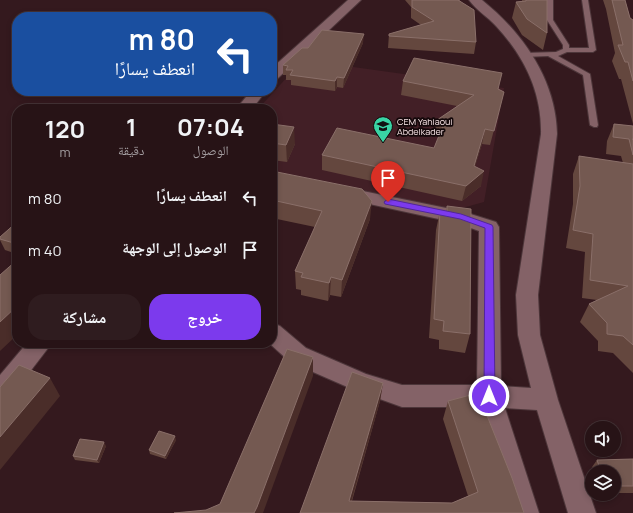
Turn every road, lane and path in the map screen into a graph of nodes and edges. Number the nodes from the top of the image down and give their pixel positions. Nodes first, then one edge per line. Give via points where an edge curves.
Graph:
1 (355, 0) edge
2 (475, 0) edge
3 (550, 0) edge
4 (586, 0) edge
5 (566, 50) junction
6 (549, 54) junction
7 (524, 55) junction
8 (277, 71) edge
9 (255, 96) edge
10 (248, 104) edge
11 (594, 125) dead end
12 (325, 189) edge
13 (277, 336) edge
14 (37, 348) edge
15 (0, 392) edge
16 (489, 396) junction
17 (546, 400) junction
18 (526, 513) edge
19 (582, 513) edge

1 - 8 street
2 - 7 street via 497,11
3 - 5 lane via 550,20 566,45
4 - 5 lane via 594,50
5 - 6 lane
6 - 7 lane
6 - 11 lane via 586,74
7 - 17 street via 542,89 548,111 549,134 527,295 530,334
9 - 10 street
12 - 16 street via 461,217 489,227
13 - 16 street via 298,355 360,382 402,396
14 - 15 street
16 - 17 street
16 - 18 street
17 - 19 street

